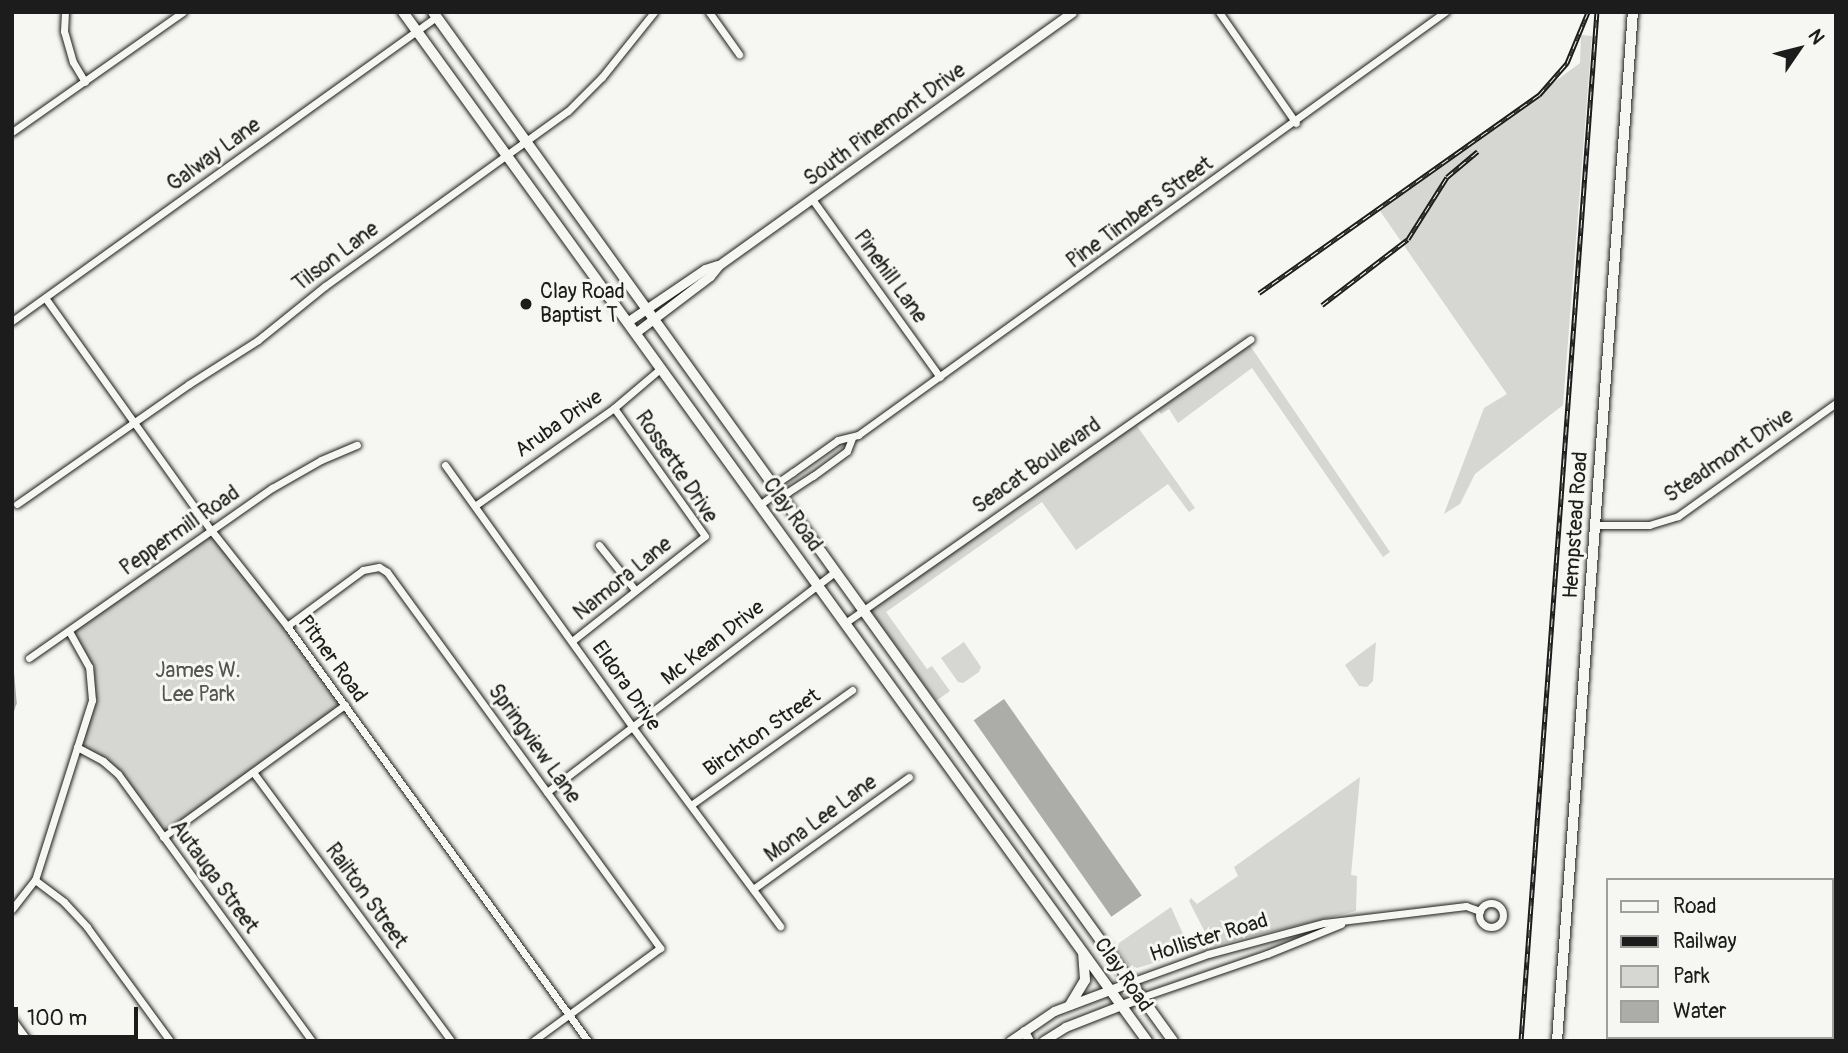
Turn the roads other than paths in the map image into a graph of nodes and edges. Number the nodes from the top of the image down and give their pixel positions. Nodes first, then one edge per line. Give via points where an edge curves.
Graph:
1 (65, 12) edge
2 (183, 12) edge
3 (403, 12) edge
4 (654, 12) edge
5 (709, 12) edge
6 (1072, 12) edge
7 (1219, 12) edge
8 (1445, 12) edge
9 (1633, 12) edge
10 (435, 14) edge
11 (417, 31) junction
12 (739, 54) dead end
13 (85, 82) junction
14 (1296, 123) junction
15 (12, 132) edge
16 (526, 141) junction
17 (505, 155) junction
18 (812, 198) junction
19 (719, 265) junction
20 (46, 299) junction
21 (645, 308) junction
22 (653, 319) junction
23 (12, 321) edge
24 (627, 322) junction
25 (635, 333) junction
26 (1250, 339) dead end
27 (661, 368) junction
28 (940, 377) junction
29 (1836, 403) edge
30 (614, 408) junction
31 (134, 421) junction
32 (852, 438) junction
33 (357, 445) dead end
34 (446, 465) dead end
35 (778, 491) junction
36 (17, 504) dead end
37 (476, 505) junction
38 (761, 505) junction
39 (1595, 526) junction
40 (211, 530) junction
41 (695, 544) joint
42 (599, 545) dead end
43 (835, 572) junction
44 (818, 585) junction
45 (635, 590) junction
46 (861, 610) junction
47 (845, 623) junction
48 (287, 626) junction
49 (69, 631) junction
50 (572, 641) junction
51 (29, 658) dead end
52 (852, 690) dead end
53 (345, 705) junction
54 (937, 715) junction
55 (633, 728) junction
56 (921, 728) junction
57 (77, 747) junction
58 (253, 772) junction
59 (909, 777) dead end
60 (547, 792) junction
61 (691, 805) junction
62 (163, 837) junction
63 (1043, 862) junction
64 (1027, 874) junction
65 (35, 880) junction
66 (753, 889) junction
67 (12, 909) edge
68 (1479, 911) dead end
69 (1349, 921) junction
70 (780, 926) dead end
71 (1250, 942) junction
72 (1083, 951) junction
73 (1255, 958) junction
74 (1131, 982) junction
75 (1110, 990) junction
76 (1142, 997) junction
77 (1121, 1004) junction
78 (1070, 1005) junction
79 (569, 1014) junction
80 (12, 1019) edge
81 (1024, 1031) junction
82 (28, 1041) edge
83 (170, 1041) edge
84 (312, 1041) edge
85 (451, 1041) edge
86 (533, 1041) edge
87 (588, 1041) edge
88 (1010, 1041) edge
89 (1029, 1041) edge
90 (1043, 1041) edge
91 (1147, 1041) edge
92 (1173, 1041) edge
93 (1557, 1041) edge

1 - 13 street via 64,31
2 - 13 street
3 - 11 main road, Clay Road
4 - 16 street, Tilson Lane via 568,111
5 - 12 street
6 - 18 street, South Pinemont Drive
7 - 14 street
8 - 14 street, Pine Timbers Street
9 - 39 main road, Hempstead Road
10 - 11 street, Galway Lane
10 - 16 main road, Clay Road
11 - 17 main road, Clay Road
11 - 20 street, Galway Lane
13 - 15 street
14 - 28 street, Pine Timbers Street
16 - 17 street, Tilson Lane
16 - 21 main road, Clay Road
17 - 24 main road, Clay Road
17 - 31 street, Tilson Lane via 258,340
18 - 19 street, South Pinemont Drive
18 - 28 street, Pinehill Lane
19 - 21 street, South Pinemont Drive via 705,269
19 - 22 street, South Pinemont Drive
20 - 23 street, Galway Lane
20 - 31 street, Pitner Road
21 - 22 main road, Clay Road
21 - 24 street, South Pinemont Drive
22 - 25 street, South Pinemont Drive
22 - 35 main road, Clay Road
24 - 25 main road, Clay Road
25 - 27 main road, Clay Road
26 - 46 street, Seacat Boulevard
27 - 30 street, Aruba Drive
27 - 38 main road, Clay Road
28 - 32 street, Pine Timbers Street
29 - 39 street, Steadmont Drive via 1678,516 1649,525
30 - 37 street, Aruba Drive
30 - 41 street, Rossette Drive via 705,536
31 - 36 street, Tilson Lane
31 - 40 street, Pitner Road
32 - 35 street, Pine Timbers Street via 838,440 780,481
32 - 35 street, Pine Timbers Street via 847,451 801,485
33 - 40 street, Peppermill Road via 284,481
34 - 37 street, Eldora Drive
35 - 38 street, Pine Timbers Street
35 - 43 main road, Clay Road
37 - 50 street, Eldora Drive
38 - 44 main road, Clay Road
39 - 93 main road, Hempstead Road
40 - 48 street, Pitner Road
40 - 49 street, Peppermill Road
41 - 45 street, Namora Lane
42 - 45 street
43 - 44 street, Mc Kean Drive
43 - 46 main road, Clay Road
44 - 47 main road, Clay Road
44 - 55 street, Mc Kean Drive
45 - 50 street, Namora Lane
46 - 47 street, Seacat Boulevard
46 - 54 main road, Clay Road
47 - 56 main road, Clay Road
48 - 53 street, Pitner Road
48 - 60 street, Springview Lane via 363,570 375,566 387,572
49 - 51 street, Peppermill Road
49 - 57 street via 89,667 92,687
50 - 55 street, Eldora Drive
52 - 61 street, Birchton Street
53 - 58 street
53 - 79 street, Pitner Road
54 - 56 main road
54 - 63 main road, Clay Road
55 - 60 street, Mc Kean Drive
55 - 61 street, Eldora Drive
56 - 64 main road, Clay Road
57 - 62 street, Autauga Street via 118,774
57 - 65 street
58 - 62 street
58 - 85 street, Railton Street
59 - 66 street, Mona Lee Lane
60 - 79 street, Springview Lane via 660,948
61 - 66 street, Eldora Drive
62 - 84 street, Autauga Street
63 - 64 main road
63 - 74 main road, Clay Road
64 - 72 main road, Clay Road
65 - 67 street
65 - 83 street via 87,927
66 - 70 street, Eldora Drive
68 - 69 street, Hollister Road via 1466,906
69 - 71 street, Hollister Road
69 - 73 street, Hollister Road
71 - 73 street
71 - 74 street, Hollister Road
72 - 75 main road, Clay Road
72 - 78 main road via 1084,980
73 - 76 street, Hollister Road
74 - 75 street, Hollister Road
74 - 76 main road, Clay Road
75 - 77 main road, Clay Road
75 - 78 street, Hollister Road
76 - 77 street, Hollister Road
76 - 92 main road, Clay Road
77 - 90 street, Hollister Road
77 - 91 main road, Clay Road
78 - 81 street, Hollister Road
79 - 86 street
79 - 87 street, Pitner Road
80 - 82 street
81 - 88 street, Hollister Road
81 - 89 street

